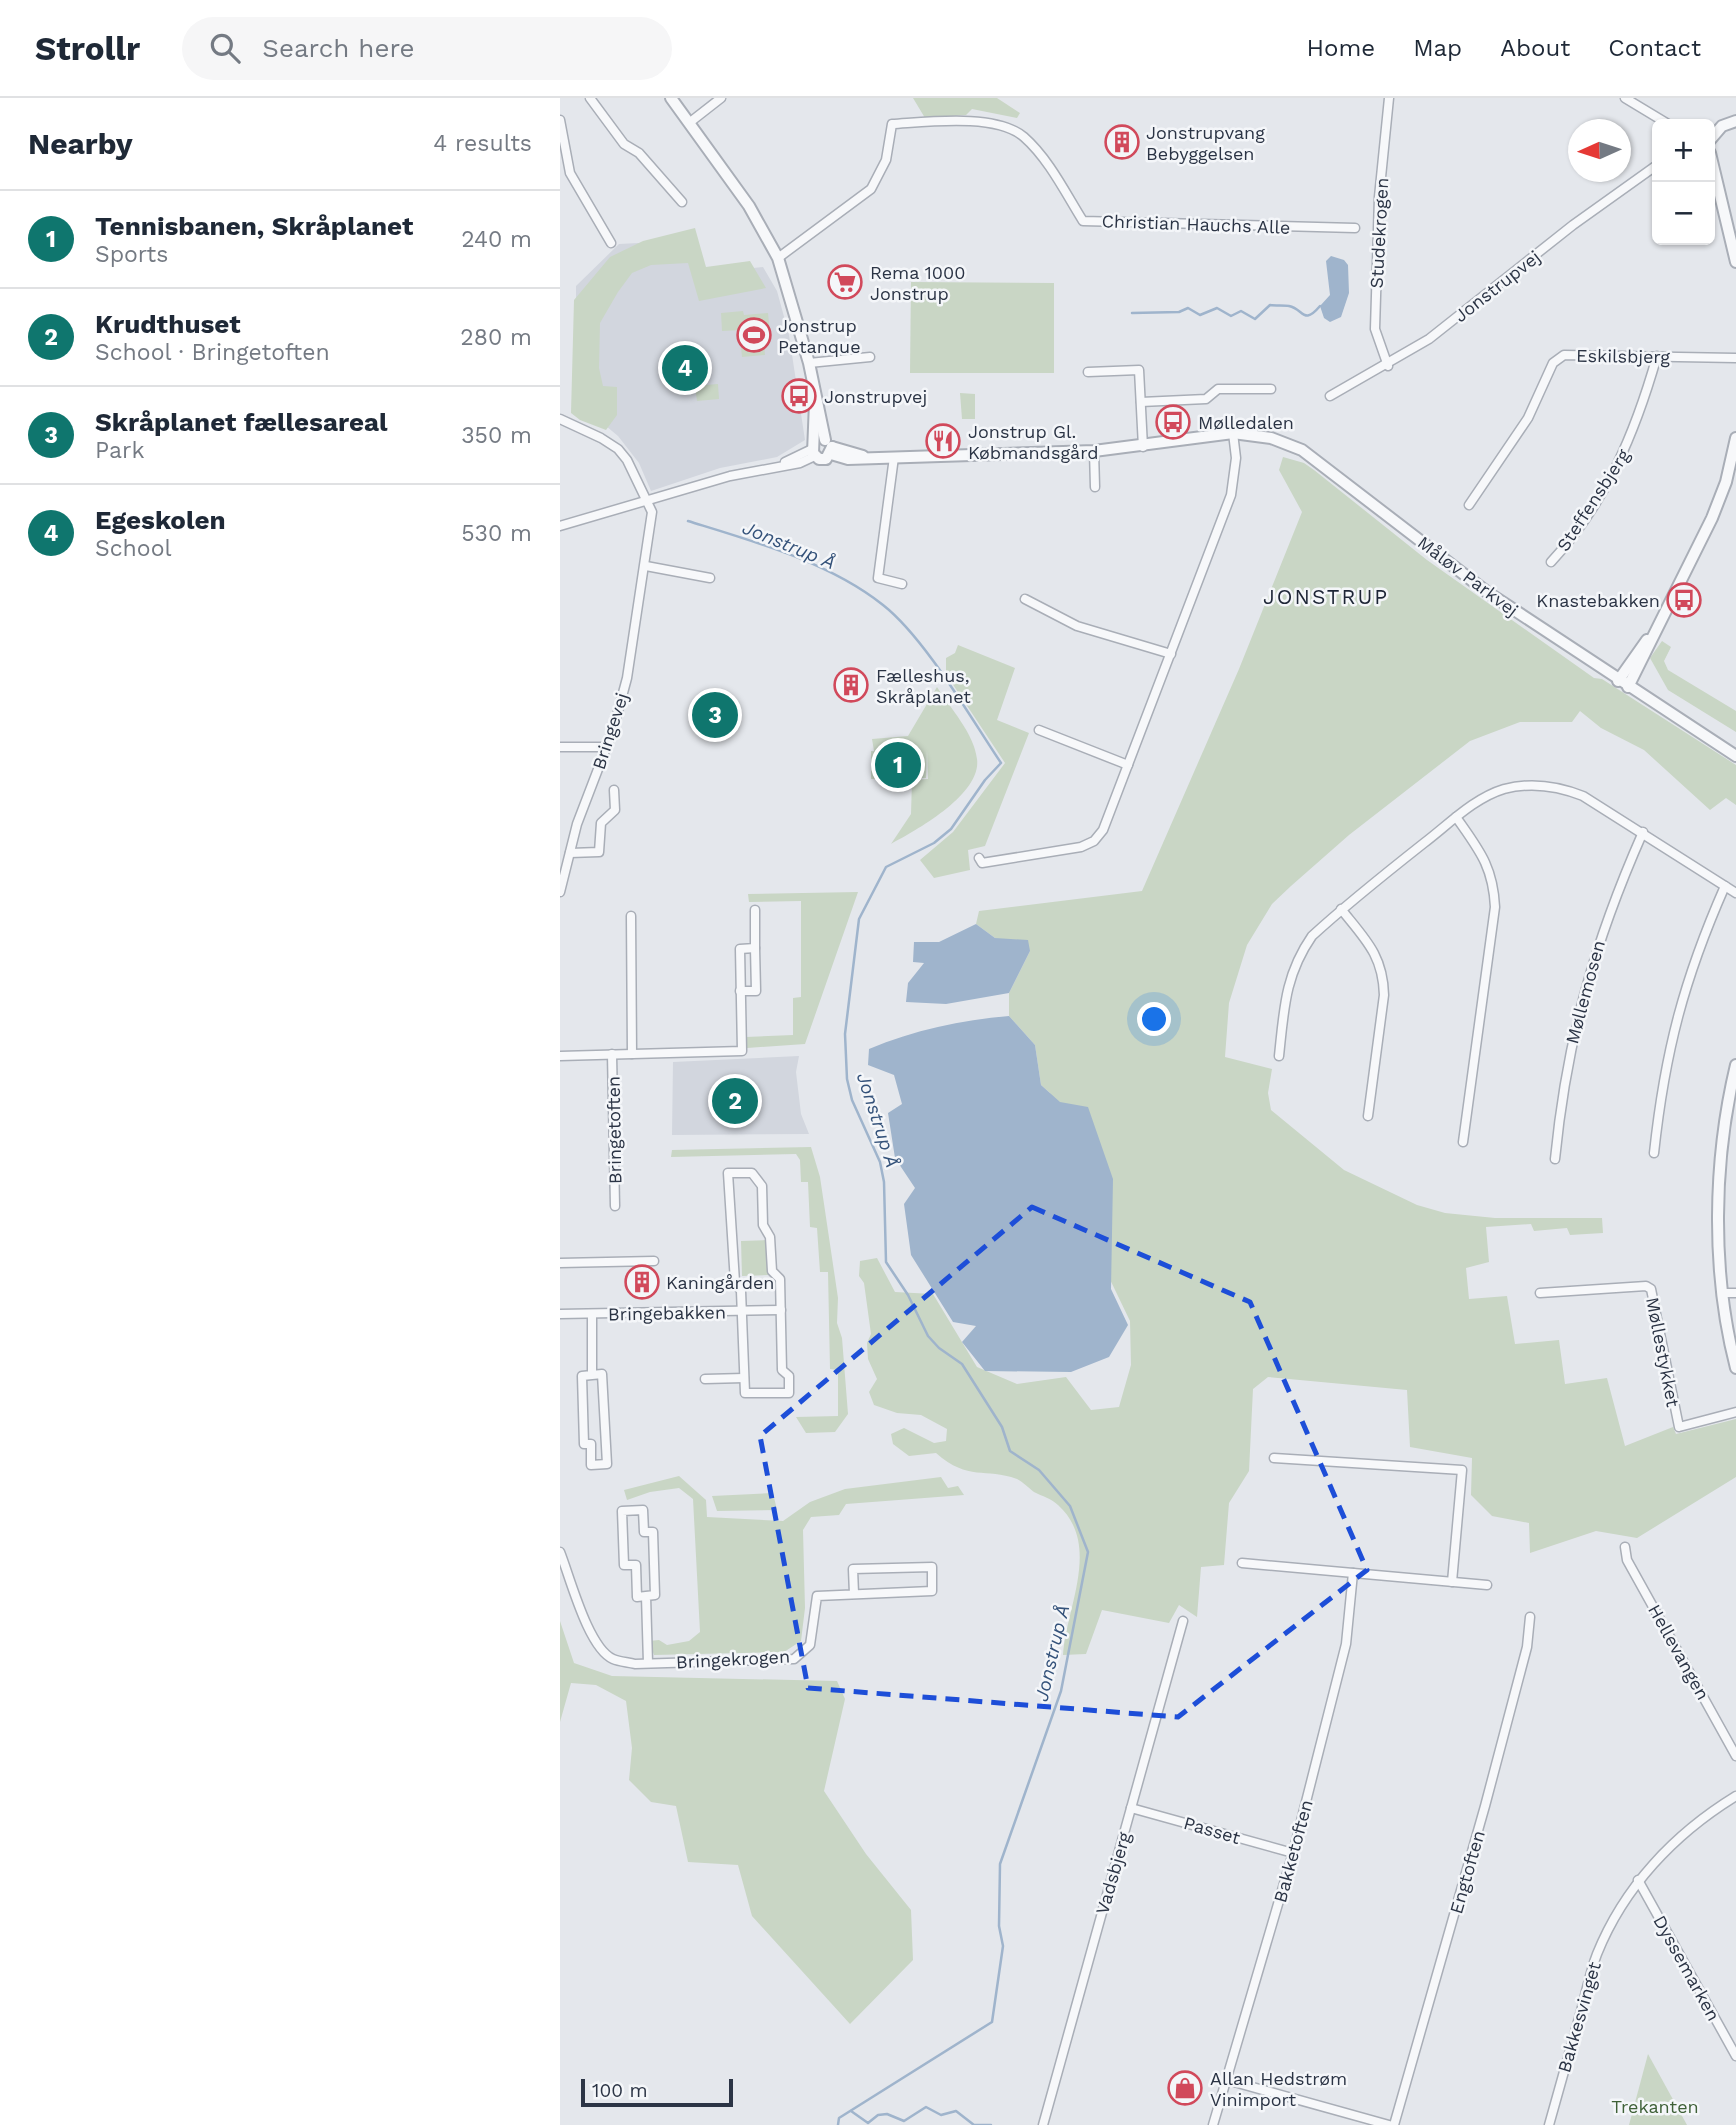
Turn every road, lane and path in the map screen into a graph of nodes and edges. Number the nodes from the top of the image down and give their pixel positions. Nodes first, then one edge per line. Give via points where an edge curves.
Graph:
1 (590, 98) edge
2 (671, 98) edge
3 (721, 98) edge
4 (1388, 98) edge
5 (1625, 98) edge
6 (1660, 119) edge
7 (560, 120) edge
8 (1736, 121) edge
9 (689, 123) junction
10 (1715, 134) edge
11 (1652, 169) edge
12 (1715, 174) edge
13 (682, 202) dead end
14 (1355, 228) dead end
15 (611, 243) dead end
16 (778, 258) junction
17 (1736, 262) edge
18 (1657, 356) junction
19 (870, 357) dead end
20 (1736, 358) edge
21 (809, 363) junction
22 (1388, 366) junction
23 (1088, 372) dead end
24 (1271, 389) dead end
25 (1330, 396) dead end
26 (1141, 402) junction
27 (560, 419) edge
28 (1233, 433) junction
29 (1736, 438) edge
30 (1143, 447) junction
31 (822, 448) junction
32 (1094, 452) junction
33 (894, 457) junction
34 (1734, 457) edge
35 (1095, 487) dead end
36 (649, 503) junction
37 (1468, 505) dead end
38 (560, 526) edge
39 (1551, 562) dead end
40 (646, 566) junction
41 (710, 578) dead end
42 (902, 584) dead end
43 (1025, 599) dead end
44 (1171, 654) junction
45 (1623, 684) junction
46 (1039, 730) dead end
47 (560, 747) edge
48 (607, 747) junction
49 (1736, 756) edge
50 (1128, 765) junction
51 (614, 790) dead end
52 (1456, 817) junction
53 (1643, 832) junction
54 (570, 853) junction
55 (979, 858) dead end
56 (1725, 886) junction
57 (560, 892) edge
58 (1736, 893) edge
59 (1341, 909) junction
60 (755, 911) dead end
61 (631, 916) dead end
62 (755, 948) junction
63 (740, 991) junction
64 (612, 1054) junction
65 (632, 1054) junction
66 (560, 1056) edge
67 (1279, 1056) dead end
68 (1736, 1065) edge
69 (1368, 1116) dead end
70 (1731, 1116) edge
71 (1463, 1142) dead end
72 (1654, 1153) dead end
73 (1555, 1159) dead end
74 (615, 1206) dead end
75 (654, 1261) dead end
76 (560, 1263) edge
77 (1539, 1293) dead end
78 (1723, 1293) junction
79 (1736, 1293) edge
80 (781, 1310) junction
81 (742, 1312) junction
82 (560, 1314) edge
83 (592, 1314) junction
84 (1736, 1368) edge
85 (592, 1375) junction
86 (744, 1378) junction
87 (705, 1379) dead end
88 (1736, 1412) edge
89 (1274, 1458) dead end
90 (1625, 1548) dead end
91 (560, 1552) edge
92 (1241, 1563) dead end
93 (1353, 1573) junction
94 (1451, 1582) junction
95 (1487, 1585) dead end
96 (854, 1594) junction
97 (646, 1596) junction
98 (1530, 1617) dead end
99 (1183, 1621) dead end
100 (648, 1663) junction
101 (1736, 1756) edge
102 (1736, 1797) edge
103 (1132, 1808) junction
104 (1293, 1853) junction
105 (1638, 1880) junction
106 (1736, 2056) edge
107 (1227, 2080) junction
108 (1043, 2125) edge
109 (1213, 2125) edge
110 (1392, 2125) edge
111 (1549, 2125) edge

1 - 13 street via 624,144 639,153
2 - 9 street
3 - 9 street
4 - 22 street, Studekrogen via 1375,329
5 - 6 street
7 - 15 street via 570,173
8 - 10 street
9 - 16 street via 749,206
11 - 22 street, Jonstrupvej
12 - 17 street
14 - 16 street, Christian Hauchs Alle via 1083,221 1022,135 964,121 892,124 886,160 871,189
16 - 21 street
18 - 20 street, Eskilsbjerg
18 - 37 street, Eskilsbjerg via 1564,355 1553,363 1528,418
18 - 39 street, Steffensbjerg via 1642,408 1616,469
19 - 21 street
21 - 31 street
22 - 25 street, Jonstrupvej
23 - 26 street via 1139,370
24 - 26 street via 1218,389 1206,399
26 - 30 street
27 - 36 street via 618,449
28 - 30 street
28 - 44 street via 1236,458 1231,495
28 - 45 street, Måløv Parkvej via 1270,438 1302,450 1487,592
29 - 34 street
30 - 32 street
31 - 33 street via 848,459
31 - 36 street
32 - 33 street
32 - 35 street
33 - 42 street via 878,578
34 - 45 street via 1712,518
36 - 38 street
36 - 40 street, Bringevej
40 - 41 street
40 - 48 street, Bringevej via 627,678
43 - 44 street via 1077,626
44 - 50 street
45 - 49 street, Måløv Parkvej
46 - 50 street
47 - 48 street
48 - 54 street, Bringevej
50 - 55 street via 1103,830 1094,841 1082,847 982,863
51 - 54 street via 615,810 601,823 599,852
52 - 53 street via 1504,789 1531,785 1583,796
52 - 59 street
52 - 71 street via 1486,860 1494,880 1495,906
53 - 56 street
53 - 73 street, Møllemosen via 1610,906 1589,969 1562,1088
54 - 57 street, Bringevej
56 - 58 street
56 - 72 street via 1701,939 1670,1038
59 - 67 street via 1297,957 1288,982
59 - 69 street via 1370,944 1384,975
60 - 62 street
61 - 65 street, Bringetoften
62 - 63 street, Bringetoften via 740,949
62 - 63 street via 756,991
63 - 65 street, Bringetoften via 742,1051
64 - 65 street, Bringetoften
64 - 66 street, Bringetoften
64 - 74 street, Bringetoften
68 - 70 street
70 - 78 street via 1720,1186
75 - 76 street
77 - 88 street, Møllestykket via 1651,1289 1679,1427
78 - 79 street
78 - 84 street
80 - 81 street, Bringebakken
80 - 81 street, Bringebakken via 780,1279 772,1271 770,1237 763,1226 762,1186 752,1173 728,1173 735,1282 741,1291
80 - 86 street, Bringebakken via 782,1370 789,1376 789,1393 745,1393
81 - 83 street, Bringebakken
81 - 86 street, Bringebakken
82 - 83 street, Bringebakken
83 - 85 street, Bringebakken
85 - 85 street, Bringebakken via 582,1376 584,1444 591,1444 591,1465 607,1464 602,1374
86 - 87 street
89 - 94 street via 1462,1470
90 - 101 street, Hellevangen via 1627,1560
91 - 100 street, Bringekrogen via 592,1634 612,1659
92 - 93 street
93 - 94 street
93 - 104 street, Bakketoften via 1346,1644
94 - 95 street
96 - 96 street, Bringekrogen via 853,1569 932,1567 932,1591
96 - 100 street, Bringekrogen via 817,1596 810,1645 794,1659
97 - 97 street via 654,1595 653,1532 644,1532 643,1510 622,1511 624,1565 636,1565 637,1597
97 - 100 street
98 - 110 street, Engtoften via 1527,1647 1485,1806
99 - 103 street, Vadsbjerg
102 - 105 street, Bakkesvinget via 1704,1816
103 - 104 street, Passet
103 - 108 street, Vadsbjerg
104 - 107 street, Bakketoften
105 - 106 street, Dyssemarken
105 - 111 street, Bakkesvinget via 1597,1954
107 - 109 street, Bakketoften
107 - 110 street

